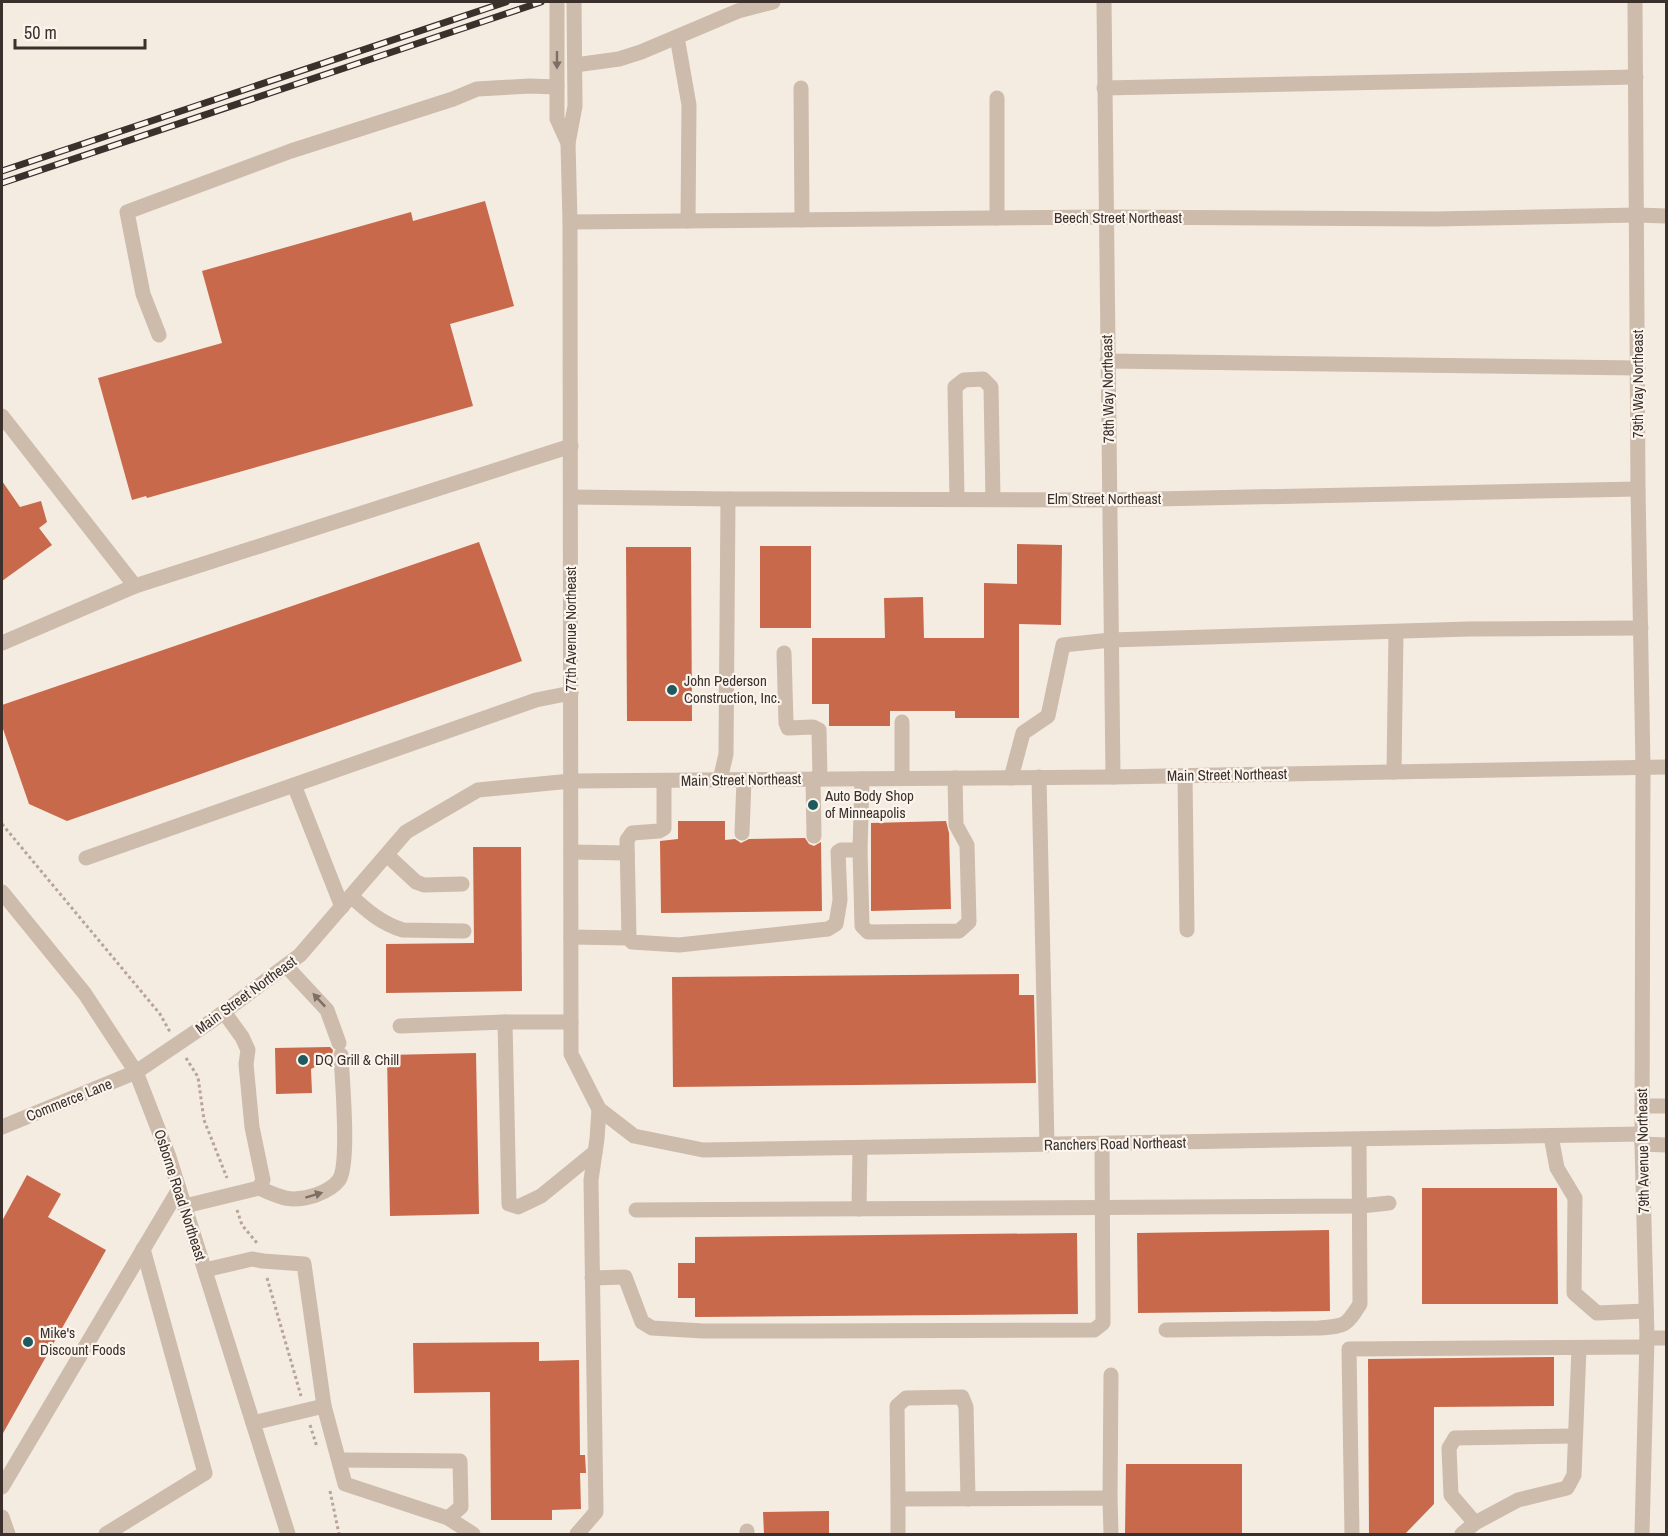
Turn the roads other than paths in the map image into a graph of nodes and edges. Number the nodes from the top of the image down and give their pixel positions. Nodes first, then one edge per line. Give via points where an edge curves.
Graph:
1 (557, 2) edge
2 (574, 2) edge
3 (773, 2) edge
4 (1104, 2) edge
5 (1635, 2) edge
6 (677, 37) junction
7 (575, 65) junction
8 (1636, 77) junction
9 (557, 87) junction
10 (801, 88) dead end
11 (1104, 88) junction
12 (997, 98) dead end
13 (568, 143) junction
14 (1637, 215) junction
15 (1666, 216) edge
16 (1106, 217) junction
17 (997, 218) junction
18 (802, 220) junction
19 (688, 221) junction
20 (570, 222) junction
21 (159, 335) dead end
22 (1107, 361) junction
23 (1638, 368) junction
24 (2, 416) edge
25 (570, 446) junction
26 (1638, 489) junction
27 (570, 497) junction
28 (728, 499) junction
29 (957, 499) junction
30 (993, 499) junction
31 (1109, 500) junction
32 (135, 586) junction
33 (1641, 628) junction
34 (1396, 632) junction
35 (1111, 640) junction
36 (2, 643) edge
37 (784, 653) dead end
38 (571, 693) junction
39 (902, 722) dead end
40 (1643, 767) junction
41 (1666, 767) edge
42 (1394, 772) junction
43 (1185, 776) junction
44 (1039, 777) junction
45 (1113, 777) junction
46 (902, 778) junction
47 (955, 778) junction
48 (1011, 778) junction
49 (817, 779) junction
50 (862, 779) junction
51 (720, 780) junction
52 (744, 780) junction
53 (571, 781) junction
54 (664, 781) junction
55 (294, 785) junction
56 (742, 833) dead end
57 (814, 836) dead end
58 (860, 850) junction
59 (571, 852) junction
60 (627, 853) junction
61 (387, 855) junction
62 (86, 858) dead end
63 (462, 884) dead end
64 (2, 892) edge
65 (346, 902) junction
66 (1187, 930) dead end
67 (464, 931) dead end
68 (571, 937) junction
69 (628, 938) junction
70 (286, 966) junction
71 (224, 1012) junction
72 (505, 1022) junction
73 (571, 1022) junction
74 (400, 1026) dead end
75 (136, 1072) junction
76 (1642, 1106) junction
77 (1666, 1106) edge
78 (599, 1109) junction
79 (2, 1127) edge
80 (1551, 1136) junction
81 (1642, 1139) junction
82 (1359, 1140) junction
83 (1102, 1144) junction
84 (1047, 1145) junction
85 (1666, 1145) edge
86 (860, 1148) junction
87 (595, 1152) junction
88 (259, 1188) junction
89 (179, 1189) junction
90 (1389, 1203) dead end
91 (185, 1206) junction
92 (1361, 1206) junction
93 (1103, 1207) junction
94 (859, 1209) junction
95 (636, 1210) dead end
96 (143, 1249) junction
97 (205, 1270) junction
98 (592, 1278) junction
99 (1646, 1311) junction
100 (1166, 1330) dead end
101 (1666, 1338) edge
102 (1647, 1343) junction
103 (1579, 1348) junction
104 (1111, 1375) dead end
105 (324, 1406) junction
106 (253, 1423) junction
107 (1574, 1436) junction
108 (339, 1460) junction
109 (2, 1487) edge
110 (1110, 1498) junction
111 (898, 1499) junction
112 (968, 1499) junction
113 (2, 1517) edge
114 (448, 1518) junction
115 (1475, 1523) junction
116 (8, 1534) edge
117 (106, 1534) edge
118 (288, 1534) edge
119 (473, 1534) edge
120 (577, 1534) edge
121 (898, 1534) edge
122 (1110, 1534) edge
123 (1352, 1534) edge
124 (1462, 1534) edge
125 (1642, 1534) edge

1 -> 9 street, 77th Avenue Northeast
2 - 7 street, 77th Avenue Northeast
3 - 6 street via 738,11
4 - 11 street, 78th Way Northeast
5 - 8 street, 79th Way Northeast
6 - 7 street via 619,59
6 - 19 street via 689,105
7 - 13 street, 77th Avenue Northeast via 575,106
8 - 11 street
8 - 14 street, 79th Way Northeast
9 - 13 street, 77th Avenue Northeast via 557,119
9 - 21 street via 477,89 291,151 128,212 143,294
10 - 18 street
11 - 16 street, 78th Way Northeast
12 - 17 street
13 - 20 street, 77th Avenue Northeast
14 - 15 street, Beech Street Northeast
14 - 16 street, Beech Street Northeast via 1435,219
14 - 23 street, 79th Way Northeast
16 - 17 street, Beech Street Northeast
16 - 22 street, 78th Way Northeast
17 - 18 street, Beech Street Northeast
18 - 19 street, Beech Street Northeast
19 - 20 street, Beech Street Northeast
20 - 25 street, 77th Avenue Northeast
22 - 23 street
22 - 31 street, 78th Way Northeast
23 - 26 street, 79th Way Northeast
24 - 32 street
25 - 27 street, 77th Avenue Northeast
25 - 32 street
26 - 31 street, Elm Street Northeast
26 - 33 street, 79th Way Northeast
27 - 28 street, Elm Street Northeast
27 - 38 street, 77th Avenue Northeast
28 - 29 street, Elm Street Northeast
28 - 51 street via 726,754
29 - 30 street, Elm Street Northeast
29 - 30 street via 956,387 964,380 983,379 991,387
30 - 31 street, Elm Street Northeast
31 - 35 street, 78th Way Northeast
32 - 36 street
33 - 34 street
33 - 40 street, 79th Way Northeast
34 - 35 street
34 - 42 street
35 - 45 street, 78th Way Northeast
35 - 48 street via 1063,645 1048,716 1023,733
37 - 49 street via 786,723 788,728 819,730
38 - 53 street, 77th Avenue Northeast
38 - 55 street via 536,699
39 - 46 street
40 - 41 street, Main Street Northeast
40 - 42 street, Main Street Northeast
40 - 76 street, 79th Avenue Northeast
42 - 43 street, Main Street Northeast
43 - 45 street, Main Street Northeast
43 - 66 street
44 - 45 street, Main Street Northeast
44 - 48 street, Main Street Northeast
44 - 84 street
46 - 47 street, Main Street Northeast
46 - 50 street, Main Street Northeast
47 - 48 street, Main Street Northeast
47 - 58 street via 956,825 967,845 969,922 959,931 868,932 862,926
49 - 50 street, Main Street Northeast
49 - 52 street, Main Street Northeast
49 - 57 street
50 - 58 street
51 - 52 street, Main Street Northeast
51 - 54 street, Main Street Northeast
52 - 56 street
53 - 54 street, Main Street Northeast
53 - 59 street, 77th Avenue Northeast
53 - 61 street, Main Street Northeast via 478,790 406,832
54 - 60 street via 664,828 632,833 627,840
55 - 62 street
55 - 65 street
58 - 69 street via 838,852 840,900 836,924 828,929 679,945 632,942
59 - 60 street
59 - 68 street, 77th Avenue Northeast
60 - 69 street
61 - 63 street via 423,885
61 - 65 street, Main Street Northeast
64 - 75 street, Osborne Road Northeast via 86,994
65 - 67 street via 402,930
65 - 70 street, Main Street Northeast
68 - 69 street
68 - 73 street, 77th Avenue Northeast
70 - 71 street, Main Street Northeast
88 -> 70 street via 281,1198 306,1198 324,1192 339,1179 345,1157 340,1049 327,1010
71 - 75 street, Main Street Northeast
71 - 88 street via 248,1050 252,1127 263,1180
72 - 73 street
72 - 74 street
72 - 87 street via 509,1204 518,1207 541,1196
73 - 78 street, 77th Avenue Northeast via 571,1053
75 - 79 street, Commerce Lane
75 - 89 street, Osborne Road Northeast
76 - 77 street
76 - 81 street, 79th Avenue Northeast
78 - 86 street, Ranchers Road Northeast via 634,1136 703,1150
78 - 87 street
80 - 81 street, Ranchers Road Northeast
80 - 82 street, Ranchers Road Northeast
80 - 99 street via 1557,1167 1575,1198 1574,1293 1598,1313
81 - 85 street, Ranchers Road Northeast
81 - 99 street, 79th Avenue Northeast
82 - 83 street, Ranchers Road Northeast
82 - 92 street
83 - 84 street, Ranchers Road Northeast
83 - 93 street
84 - 86 street, Ranchers Road Northeast
86 - 94 street
87 - 98 street via 591,1180
88 - 91 street
89 - 91 street, Osborne Road Northeast
89 - 96 street
90 - 92 street
91 - 97 street, Osborne Road Northeast
92 - 93 street
92 - 100 street via 1360,1304 1341,1327
93 - 94 street
93 - 98 street via 1103,1323 1094,1330 652,1328 642,1322 625,1277
94 - 95 street
96 - 109 street
96 - 117 street via 205,1473
97 - 105 street via 252,1259 304,1264
97 - 106 street, Osborne Road Northeast
98 - 120 street via 596,1512
99 - 102 street, 79th Avenue Northeast
101 - 102 street
102 - 103 street
102 - 125 street, 79th Avenue Northeast
103 - 107 street
103 - 123 street via 1349,1349
104 - 110 street
105 - 106 street
105 - 108 street
106 - 118 street, Osborne Road Northeast
107 - 115 street via 1574,1475 1567,1488 1518,1500
107 - 115 street via 1455,1438 1449,1448 1451,1495
108 - 114 street via 345,1484
108 - 114 street via 460,1461 460,1507
110 - 112 street
110 - 122 street
111 - 112 street
111 - 112 street via 897,1406 906,1398 962,1397 966,1407
111 - 121 street
113 - 116 street
114 - 119 street
115 - 124 street

